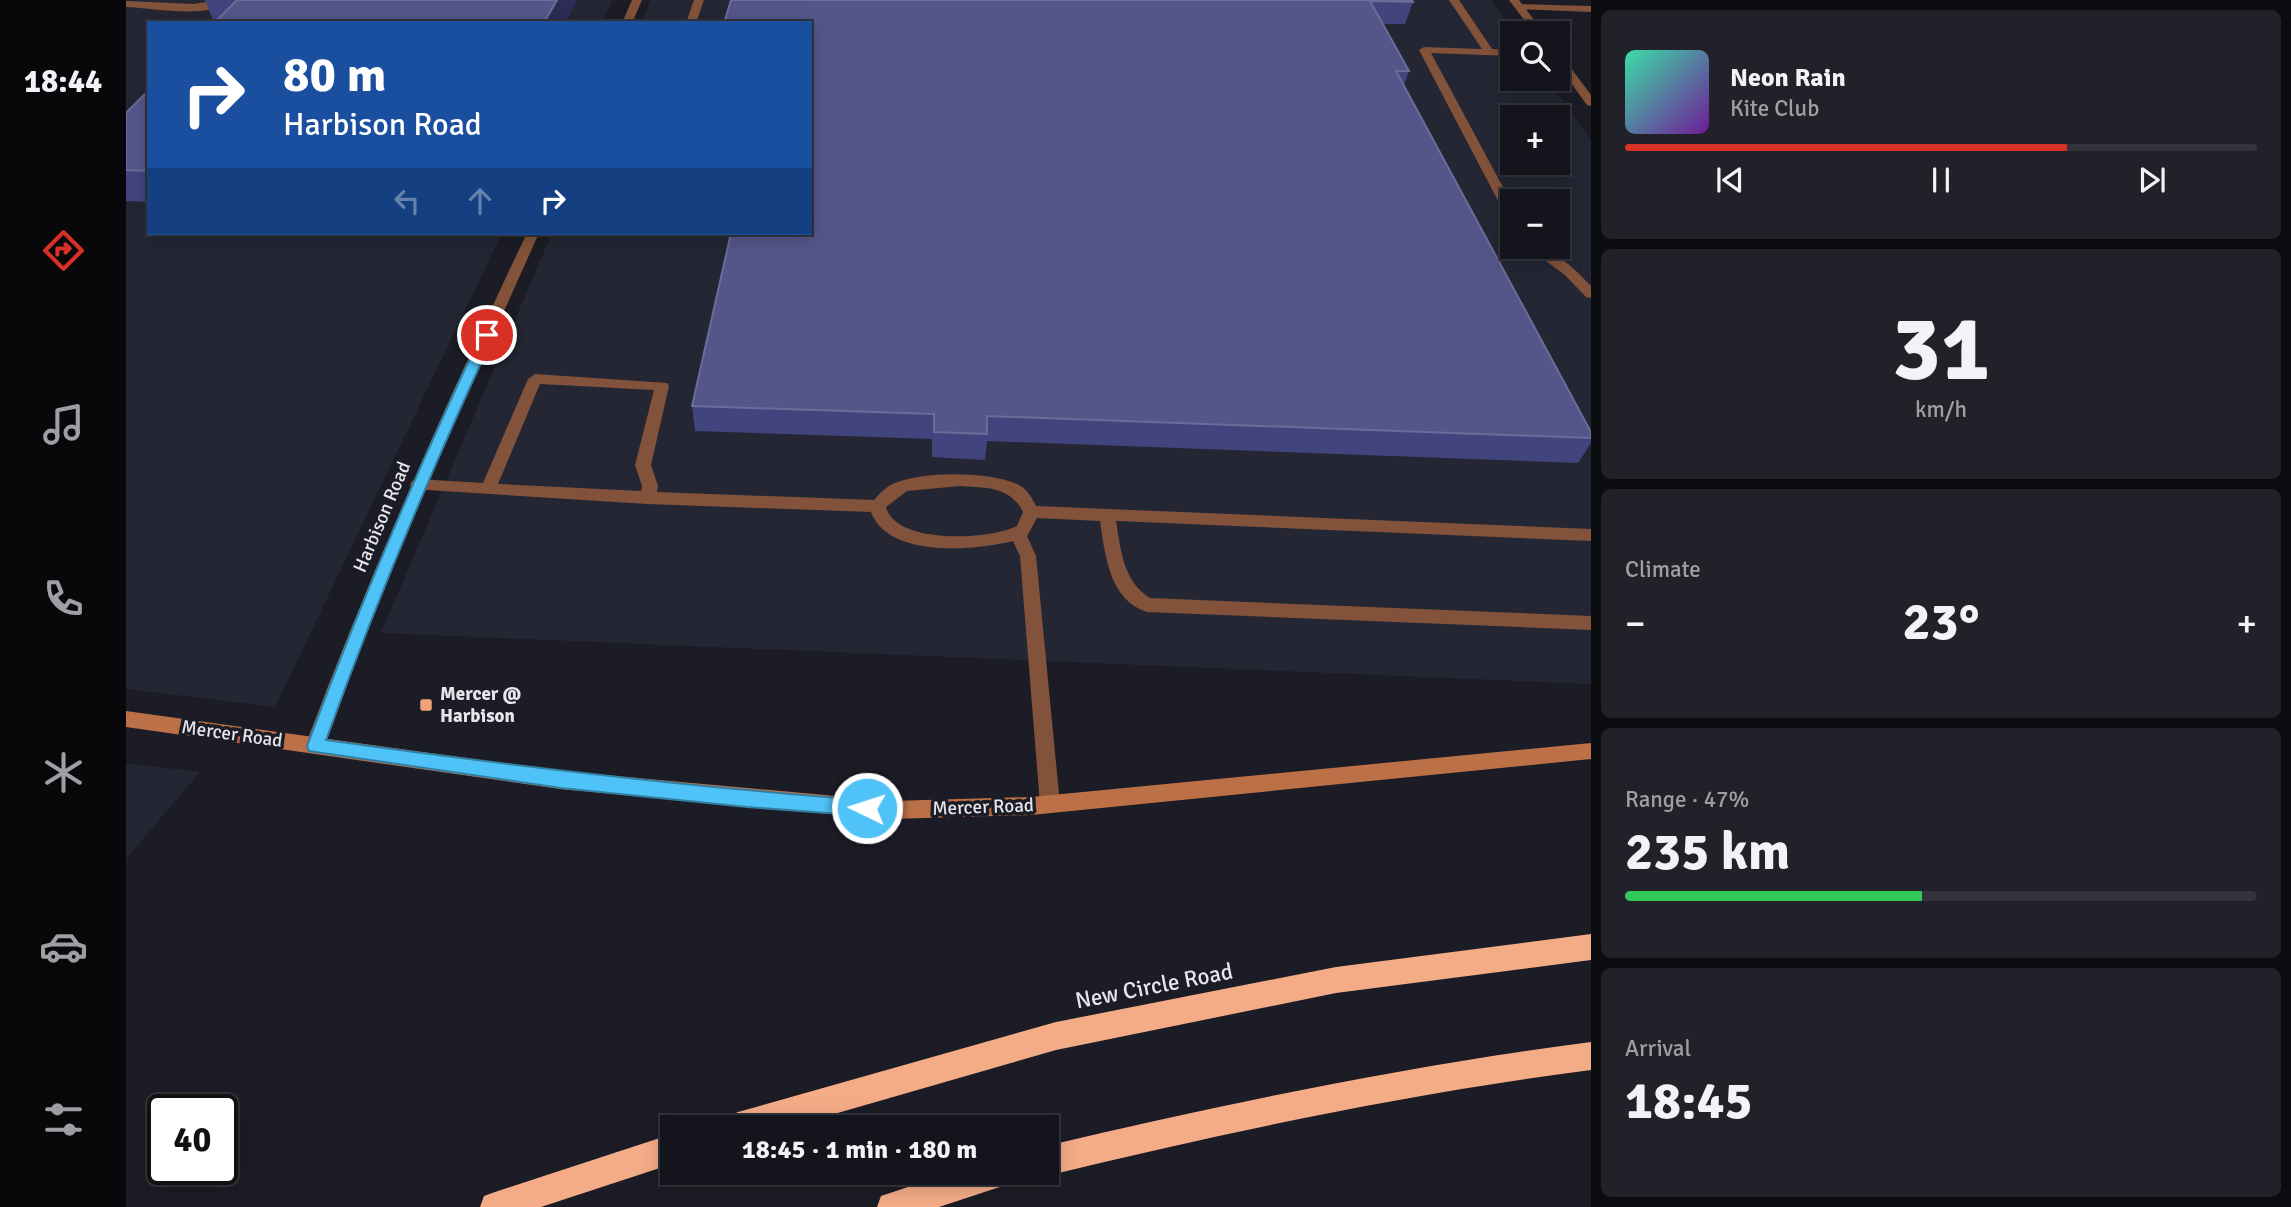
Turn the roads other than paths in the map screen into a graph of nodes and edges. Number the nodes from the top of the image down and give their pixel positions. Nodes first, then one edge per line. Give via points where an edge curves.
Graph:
1 (228, 0) edge
2 (636, 0) edge
3 (699, 0) edge
4 (1454, 0) edge
5 (1516, 3) edge
6 (126, 4) edge
7 (1591, 9) edge
8 (628, 21) edge
9 (692, 21) edge
10 (1530, 21) edge
11 (1489, 52) junction
12 (1500, 52) edge
13 (1570, 74) edge
14 (1591, 103) edge
15 (1500, 193) edge
16 (532, 235) edge
17 (1551, 259) edge
18 (1591, 294) edge
19 (418, 485) junction
20 (488, 489) junction
21 (648, 498) junction
22 (878, 506) junction
23 (1031, 512) junction
24 (1107, 515) junction
25 (1018, 535) junction
26 (1591, 536) edge
27 (1591, 624) edge
28 (126, 719) edge
29 (315, 746) junction
30 (1591, 751) edge
31 (1050, 804) junction
32 (1591, 947) edge
33 (1591, 1056) edge
34 (780, 1115) edge
35 (660, 1153) edge
36 (1059, 1158) edge
37 (961, 1185) edge
38 (495, 1207) edge
39 (892, 1207) edge

1 - 6 street via 205,6
2 - 8 street
3 - 9 street
4 - 11 street
5 - 7 street
5 - 10 street
11 - 12 street
11 - 15 street via 1424,50
13 - 14 street
16 - 19 street, Harbison Road
17 - 18 street
19 - 20 street
19 - 29 street, Harbison Road
20 - 21 street
20 - 21 street via 536,379 662,386 643,465 650,485
21 - 22 street
22 - 23 street via 903,486 955,482 1006,486 1020,494
22 - 25 street via 883,521 910,537 994,540
23 - 24 street
23 - 25 street via 1028,525
24 - 26 street
24 - 27 street via 1118,574 1132,598 1147,605
25 - 31 street via 1028,556
28 - 29 street, Mercer Road
29 - 31 street, Mercer Road via 561,780 747,799 891,810
30 - 31 street, Mercer Road
32 - 34 highway, New Circle Road via 1336,980 1056,1036
33 - 36 highway via 1518,1064 1203,1123
35 - 38 highway
37 - 39 highway

